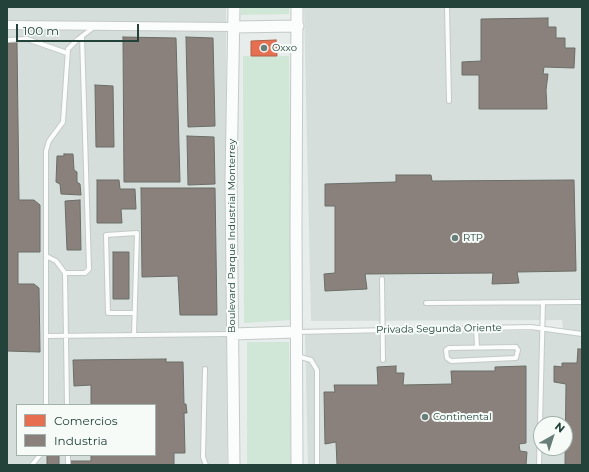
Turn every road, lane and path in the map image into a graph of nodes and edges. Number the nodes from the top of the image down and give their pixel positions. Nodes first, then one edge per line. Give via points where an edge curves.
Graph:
1 (234, 7) edge
2 (298, 7) edge
3 (447, 7) edge
4 (7, 25) edge
5 (96, 26) junction
6 (298, 26) junction
7 (234, 27) junction
8 (82, 36) junction
9 (7, 40) edge
10 (67, 53) junction
11 (449, 101) dead end
12 (46, 256) junction
13 (65, 273) junction
14 (382, 279) dead end
15 (543, 302) junction
16 (582, 302) edge
17 (426, 303) dead end
18 (134, 313) junction
19 (476, 327) junction
20 (543, 328) junction
21 (381, 330) junction
22 (296, 332) junction
23 (232, 334) junction
24 (582, 334) edge
25 (134, 335) junction
26 (47, 336) junction
27 (66, 336) junction
28 (477, 348) junction
29 (296, 356) junction
30 (383, 360) dead end
31 (205, 369) dead end
32 (46, 404) edge
33 (67, 404) edge
34 (39, 456) edge
35 (32, 465) edge
36 (206, 465) edge
37 (234, 465) edge
38 (297, 465) edge
39 (317, 465) edge
40 (539, 465) edge

1 - 7 street, Boulevard Parque Industrial Monterrey
2 - 6 street
3 - 11 lane
4 - 5 street
5 - 7 street
5 - 8 lane
6 - 7 street
6 - 22 street
7 - 23 street, Boulevard Parque Industrial Monterrey via 231,180
8 - 10 lane via 73,43
8 - 13 lane via 89,268 85,273
9 - 10 lane via 27,39
10 - 12 lane via 63,122 49,141 46,151
12 - 13 lane via 56,261
12 - 26 lane
13 - 27 lane
14 - 21 lane
15 - 16 lane
15 - 17 lane
15 - 20 lane
18 - 18 lane via 137,233 106,235 108,313
18 - 25 lane
19 - 20 lane, Privada Segunda Oriente
19 - 21 lane, Privada Segunda Oriente
19 - 28 lane
20 - 24 lane, Privada Segunda Oriente
20 - 40 lane
21 - 22 lane, Privada Segunda Oriente
21 - 30 lane
22 - 23 street
22 - 29 street
23 - 25 lane
23 - 37 street, Boulevard Parque Industrial Monterrey
25 - 27 lane
26 - 27 lane
26 - 32 lane
27 - 33 lane
28 - 28 lane via 449,348 446,350 447,358 451,361 518,356 516,347
29 - 38 street
29 - 39 lane via 310,360 317,370
31 - 36 lane via 203,457
34 - 35 lane

